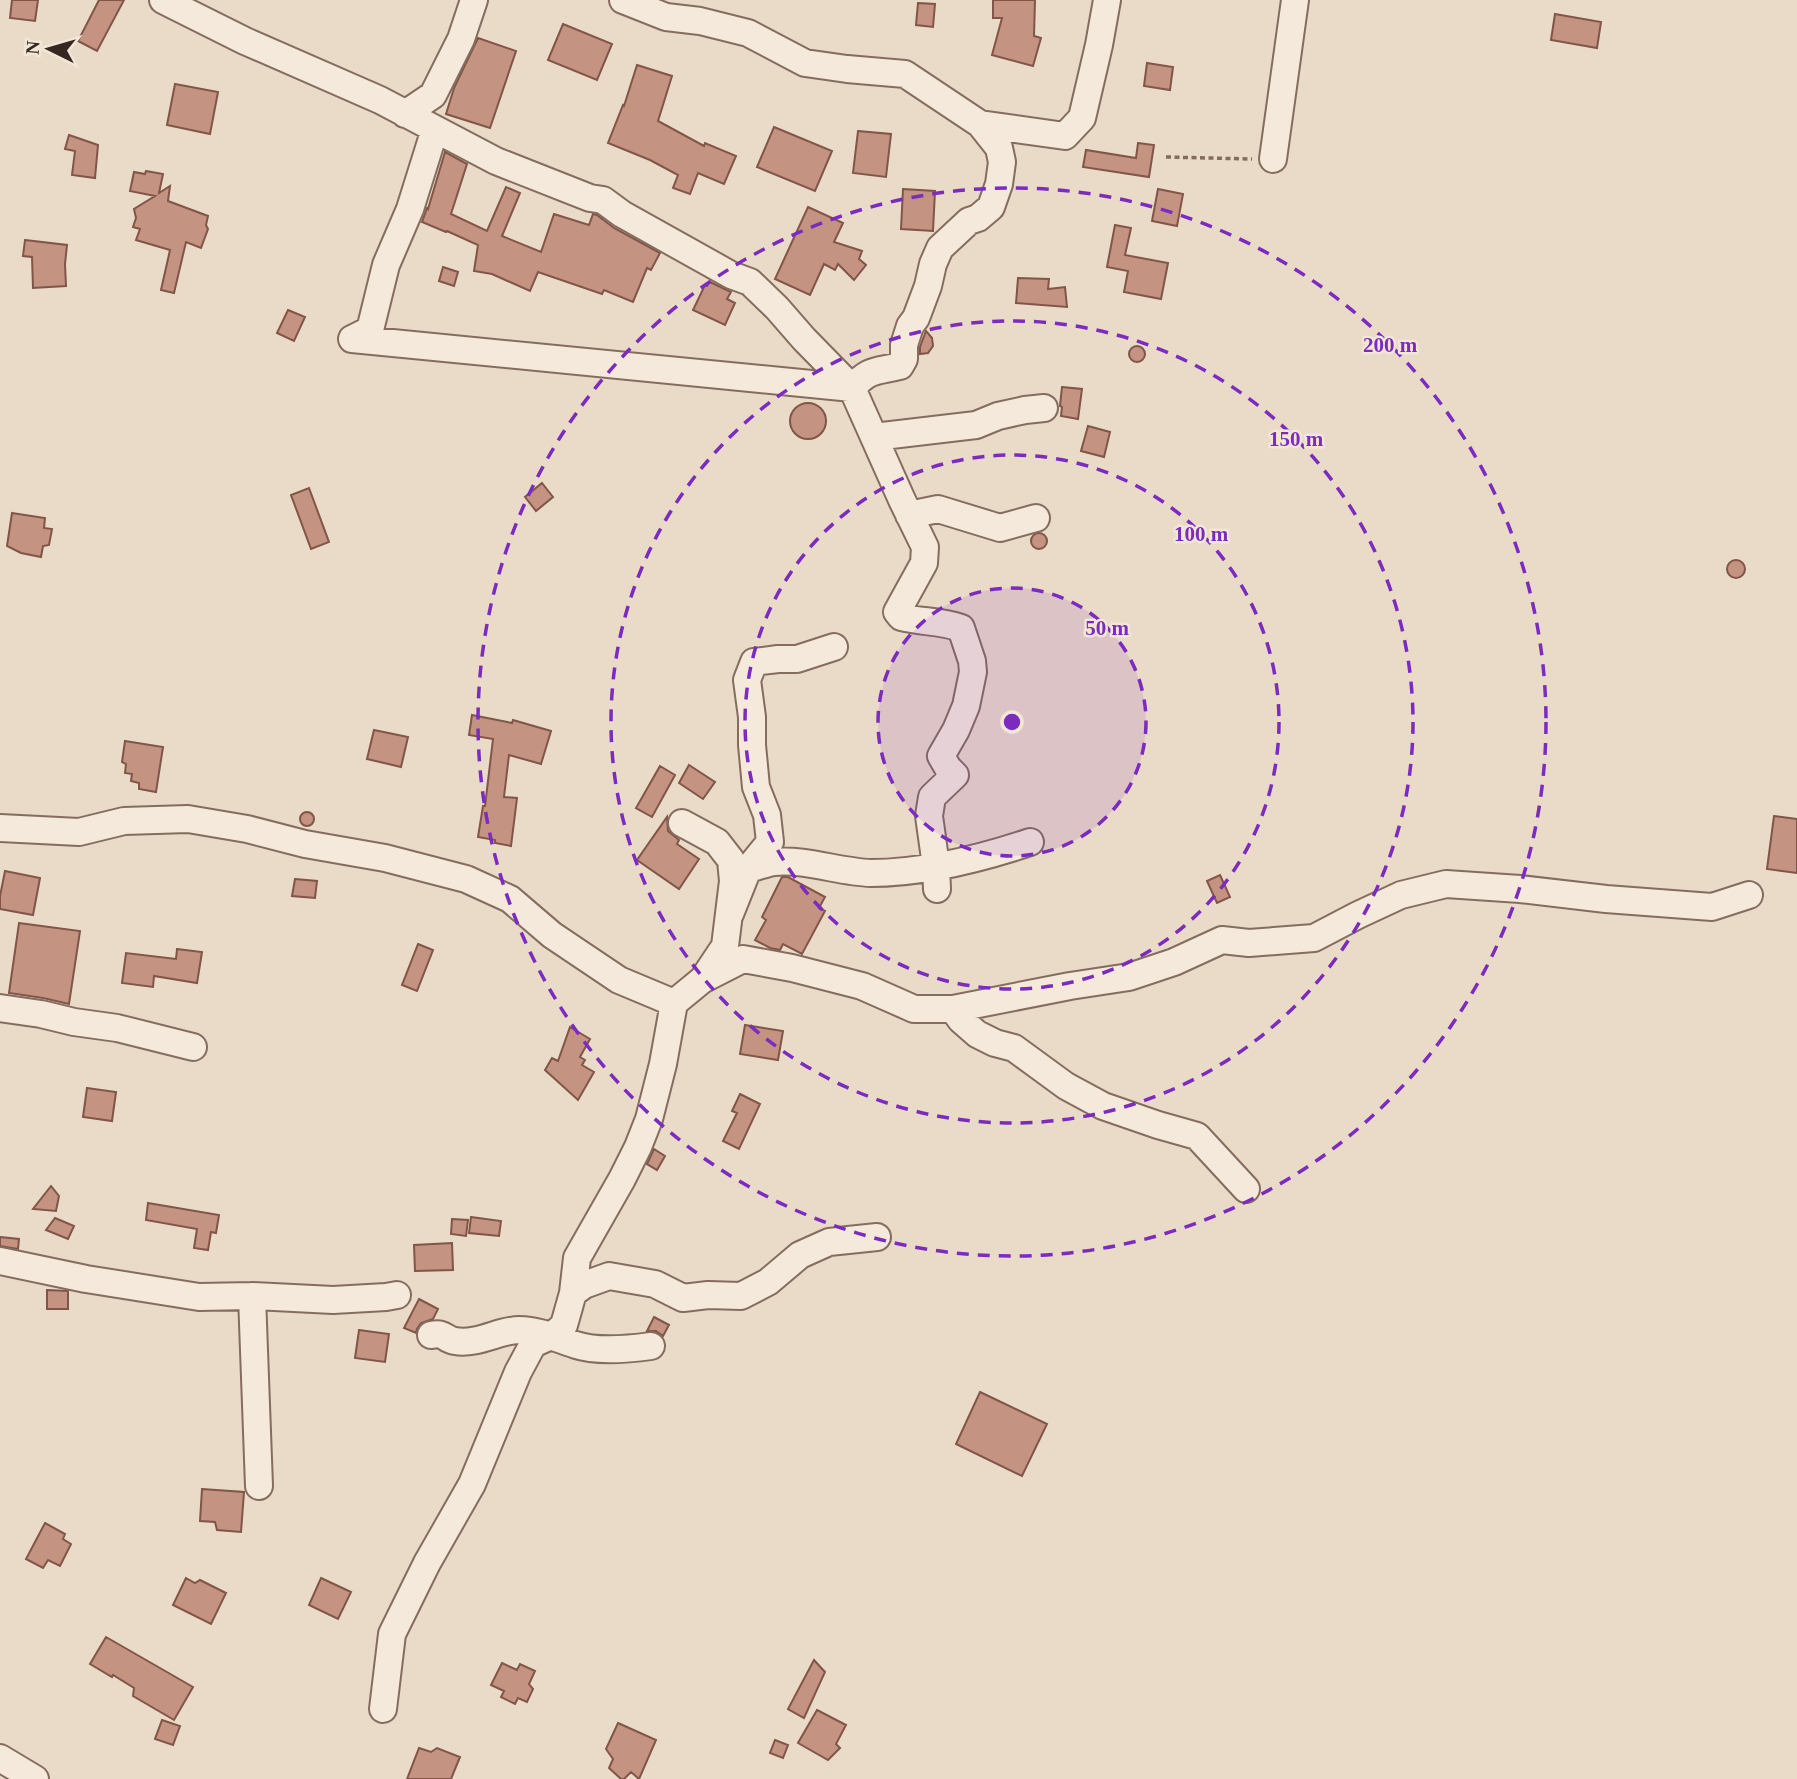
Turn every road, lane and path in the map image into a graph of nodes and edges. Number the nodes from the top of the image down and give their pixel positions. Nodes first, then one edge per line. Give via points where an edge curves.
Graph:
1 (163, 0) edge
2 (474, 0) edge
3 (623, 0) edge
4 (1107, 0) edge
5 (1295, 0) edge
6 (405, 114) junction
7 (980, 124) junction
8 (435, 129) junction
9 (1166, 157) dead end
10 (1273, 159) joint
11 (852, 388) junction
12 (1044, 408) dead end
13 (874, 437) junction
14 (909, 515) junction
15 (1036, 518) dead end
16 (834, 647) dead end
17 (682, 823) dead end
18 (0, 828) edge
19 (1030, 842) dead end
20 (748, 869) junction
21 (937, 878) junction
22 (1749, 895) dead end
23 (730, 914) junction
24 (702, 981) junction
25 (674, 1003) junction
26 (0, 1008) edge
27 (953, 1009) junction
28 (193, 1047) dead end
29 (1246, 1189) dead end
30 (877, 1237) dead end
31 (0, 1261) edge
32 (573, 1293) junction
33 (397, 1295) dead end
34 (252, 1296) junction
35 (431, 1335) dead end
36 (553, 1335) junction
37 (651, 1346) dead end
38 (259, 1486) dead end
39 (383, 1709) dead end
40 (2, 1763) edge
41 (35, 1779) edge

1 - 6 street
2 - 6 street via 461,39 433,95
3 - 7 street via 666,17 748,33 805,62 905,74
4 - 7 street via 1082,118 1065,136
5 - 10 street
6 - 8 street
7 - 11 street via 999,148 1002,162 991,206 940,248 900,366 863,375
8 - 11 street via 496,161 603,200 750,282
8 - 11 street via 410,209 386,265 370,330 352,339
9 - 10 path
11 - 13 street
12 - 13 street via 975,425
13 - 14 street
14 - 15 street via 938,509 1000,528
14 - 21 street via 925,547 924,563 898,612 901,617 961,628 973,672 966,706 941,756 955,775 932,797 929,816
16 - 20 street via 797,659 754,663 750,671 751,745 770,842
17 - 23 street via 717,842 730,860
18 - 25 street via 79,832 124,821 188,820 384,858 466,879 510,900 619,980
19 - 21 street
20 - 21 street via 774,862 805,863 870,873 916,870
20 - 23 street
22 - 27 street via 1712,907 1446,884 1401,895 1314,938 1249,943 1222,940 1129,977
23 - 24 street via 725,946
24 - 25 street
24 - 27 street via 743,959 862,986 914,1009
25 - 32 street via 649,1119 622,1179 577,1258
26 - 28 street via 117,1028
27 - 29 street via 976,1034 1014,1048 1103,1106 1197,1136
30 - 32 street via 829,1242 800,1255 768,1282 741,1296 683,1298 655,1284 609,1276
31 - 34 street via 199,1297
32 - 36 street via 564,1325
33 - 34 street via 334,1300
34 - 38 street
35 - 36 street via 441,1333 454,1341 518,1330
36 - 37 street via 578,1346 625,1350
36 - 39 street via 533,1344 472,1484 392,1634
40 - 41 street

